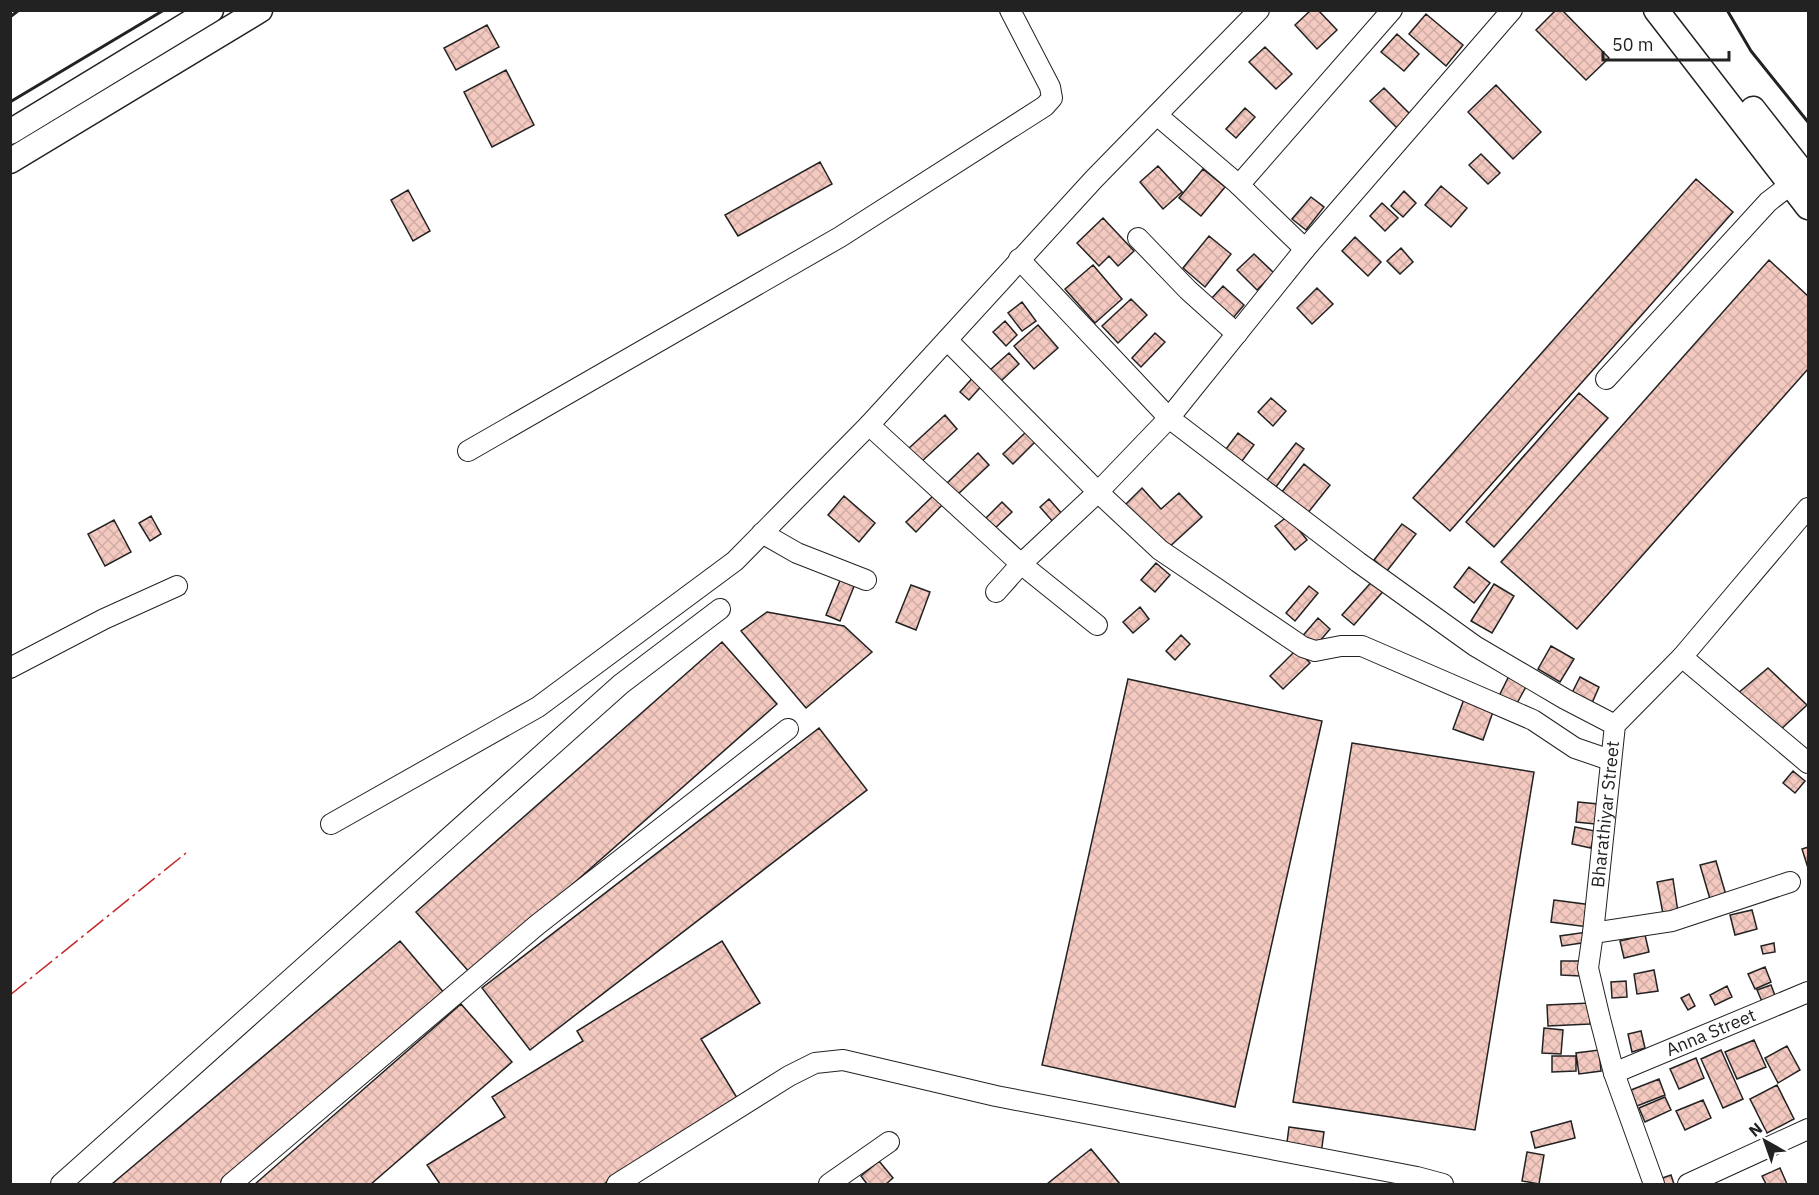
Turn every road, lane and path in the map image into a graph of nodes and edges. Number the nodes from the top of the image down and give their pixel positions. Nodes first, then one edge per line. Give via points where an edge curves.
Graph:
1 (211, 10) edge
2 (260, 10) edge
3 (1010, 10) edge
4 (1259, 10) edge
5 (1392, 10) edge
6 (1656, 10) edge
7 (1676, 10) edge
8 (1504, 12) edge
9 (1158, 116) junction
10 (10, 132) edge
11 (10, 161) edge
12 (1800, 182) edge
13 (1239, 185) junction
14 (1809, 207) edge
15 (1138, 238) dead end
16 (1305, 249) junction
17 (1019, 259) junction
18 (1237, 334) junction
19 (947, 340) junction
20 (1605, 378) dead end
21 (1169, 418) junction
22 (869, 425) junction
23 (468, 450) dead end
24 (1098, 492) junction
25 (1809, 508) edge
26 (762, 533) junction
27 (1021, 564) junction
28 (866, 580) dead end
29 (177, 586) dead end
30 (996, 592) dead end
31 (720, 609) dead end
32 (1097, 625) dead end
33 (1682, 657) junction
34 (10, 668) edge
35 (1616, 725) junction
36 (788, 729) dead end
37 (1610, 760) junction
38 (1809, 763) edge
39 (331, 824) dead end
40 (1790, 882) dead end
41 (1593, 933) junction
42 (1809, 992) edge
43 (1614, 1073) junction
44 (1809, 1129) edge
45 (889, 1142) dead end
46 (61, 1185) edge
47 (231, 1185) edge
48 (617, 1185) edge
49 (829, 1185) edge
50 (1443, 1185) edge
51 (1654, 1185) edge
52 (1688, 1185) edge

1 - 10 main road
2 - 11 main road
3 - 23 street via 1050,87 1052,98 1045,106 840,237
4 - 9 street
5 - 13 street
6 - 12 main road
7 - 12 main road
8 - 16 street
9 - 13 street
9 - 17 street
12 - 14 main road
12 - 20 street via 1768,202
13 - 16 street
15 - 18 street
16 - 18 street
17 - 19 street
17 - 21 street
18 - 21 street
19 - 22 street
19 - 24 street
21 - 24 street
21 - 35 street via 1475,646
22 - 26 street
22 - 27 street
24 - 27 street
24 - 37 street via 1160,550 1303,647 1315,651 1362,646 1533,720 1575,748
25 - 33 street, Bharathiyar Street
26 - 28 street via 797,553
26 - 39 street via 726,568 538,707
27 - 30 street
27 - 32 street
29 - 34 street
31 - 46 street via 621,684
33 - 35 street, Bharathiyar Street
33 - 38 street
35 - 37 street, Bharathiyar Street
36 - 47 street via 537,926
37 - 41 street, Bharathiyar Street
40 - 41 street via 1672,921
41 - 43 street, Bharathiyar Street via 1587,968
42 - 43 street, Anna Street
43 - 51 street, Bharathiyar Street
44 - 52 street
45 - 49 street
48 - 50 street via 789,1076 815,1063 843,1060 996,1096

